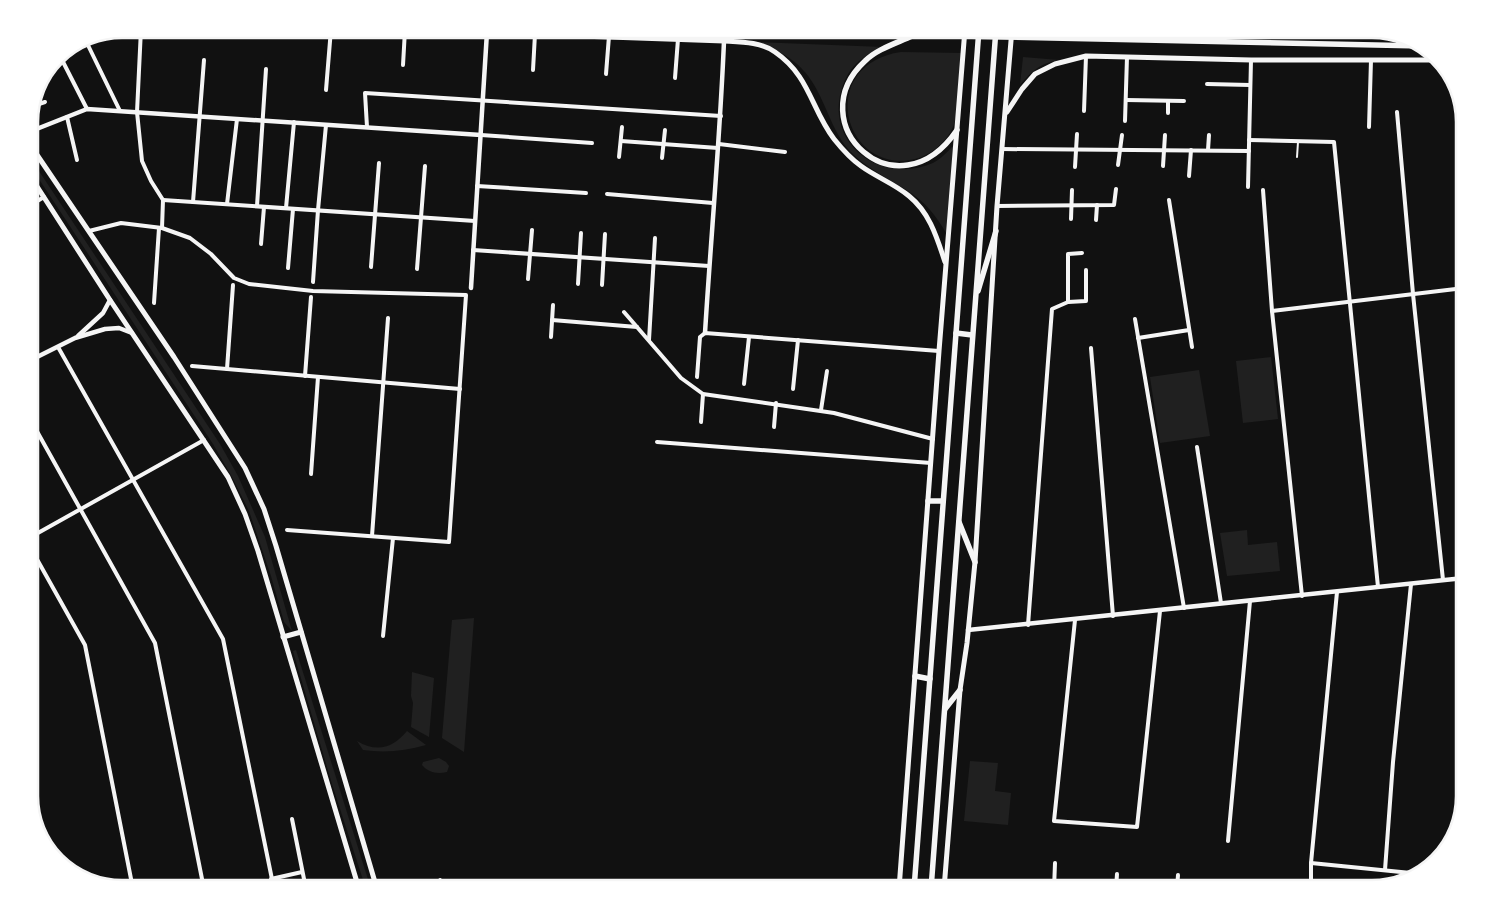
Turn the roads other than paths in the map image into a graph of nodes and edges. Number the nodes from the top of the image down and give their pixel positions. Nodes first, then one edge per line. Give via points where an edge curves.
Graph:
1 (141, 38) edge
2 (330, 38) edge
3 (405, 38) edge
4 (487, 38) edge
5 (536, 38) edge
6 (609, 38) edge
7 (655, 38) edge
8 (910, 38) edge
9 (964, 38) edge
10 (978, 38) edge
11 (995, 38) edge
12 (1011, 38) edge
13 (1021, 38) edge
14 (678, 39) junction
15 (724, 40) junction
16 (88, 45) edge
17 (1406, 46) edge
18 (1086, 56) junction
19 (1127, 57) junction
20 (204, 60) dead end
21 (1251, 60) junction
22 (1371, 60) junction
23 (1429, 60) edge
24 (63, 61) edge
25 (403, 65) dead end
26 (266, 69) dead end
27 (533, 70) dead end
28 (606, 74) dead end
29 (675, 78) dead end
30 (1207, 84) dead end
31 (1250, 85) junction
32 (326, 90) dead end
33 (483, 100) junction
34 (1126, 100) junction
35 (1168, 101) junction
36 (1184, 101) dead end
37 (45, 102) dead end
38 (40, 104) edge
39 (87, 109) junction
40 (120, 110) junction
41 (137, 112) junction
42 (1084, 112) dead end
43 (1397, 112) dead end
44 (1168, 113) dead end
45 (1006, 115) junction
46 (200, 116) junction
47 (721, 116) junction
48 (67, 117) junction
49 (237, 118) junction
50 (262, 120) junction
51 (294, 122) junction
52 (1125, 122) dead end
53 (326, 125) junction
54 (622, 127) dead end
55 (1369, 127) dead end
56 (38, 128) edge
57 (367, 128) junction
58 (665, 130) dead end
59 (957, 130) junction
60 (1077, 134) dead end
61 (1209, 134) dead end
62 (481, 135) junction
63 (1122, 135) dead end
64 (1165, 135) dead end
65 (1249, 140) junction
66 (621, 141) junction
67 (1298, 141) junction
68 (592, 143) dead end
69 (664, 144) junction
70 (718, 146) junction
71 (1002, 149) junction
72 (1076, 150) junction
73 (1120, 150) junction
74 (1164, 150) junction
75 (1191, 150) junction
76 (1208, 150) junction
77 (1249, 150) junction
78 (785, 152) dead end
79 (38, 156) edge
80 (620, 157) dead end
81 (1297, 157) dead end
82 (662, 158) dead end
83 (77, 160) dead end
84 (379, 163) dead end
85 (1118, 165) dead end
86 (425, 166) dead end
87 (1163, 166) dead end
88 (1076, 167) dead end
89 (1189, 176) dead end
90 (477, 186) junction
91 (38, 187) edge
92 (1248, 187) dead end
93 (1116, 188) dead end
94 (1072, 190) dead end
95 (1263, 190) dead end
96 (586, 193) dead end
97 (607, 194) dead end
98 (45, 197) junction
99 (163, 200) junction
100 (1169, 200) dead end
101 (38, 201) edge
102 (193, 202) junction
103 (713, 203) junction
104 (226, 204) junction
105 (1072, 205) junction
106 (1097, 205) junction
107 (257, 206) junction
108 (998, 206) junction
109 (264, 207) junction
110 (286, 208) junction
111 (293, 209) junction
112 (318, 210) junction
113 (375, 214) junction
114 (421, 217) junction
115 (475, 220) junction
116 (1071, 220) dead end
117 (1096, 220) dead end
118 (161, 228) junction
119 (88, 230) junction
120 (532, 230) dead end
121 (996, 231) junction
122 (581, 233) dead end
123 (605, 234) dead end
124 (655, 238) dead end
125 (261, 244) dead end
126 (473, 250) junction
127 (1082, 253) dead end
128 (530, 254) junction
129 (579, 257) junction
130 (604, 259) junction
131 (653, 262) junction
132 (946, 265) junction
133 (709, 266) junction
134 (371, 267) dead end
135 (288, 268) dead end
136 (417, 269) dead end
137 (1086, 270) dead end
138 (528, 279) dead end
139 (313, 282) dead end
140 (578, 284) dead end
141 (602, 285) dead end
142 (233, 286) dead end
143 (471, 288) dead end
144 (1455, 289) edge
145 (1414, 294) junction
146 (312, 297) dead end
147 (110, 300) junction
148 (975, 302) junction
149 (1068, 302) junction
150 (1350, 302) junction
151 (154, 303) dead end
152 (553, 305) dead end
153 (1272, 311) junction
154 (624, 312) dead end
155 (388, 318) dead end
156 (1135, 319) dead end
157 (552, 320) junction
158 (637, 327) junction
159 (1190, 330) junction
160 (705, 333) junction
161 (956, 333) junction
162 (133, 334) junction
163 (972, 335) junction
164 (749, 336) junction
165 (551, 337) dead end
166 (75, 338) junction
167 (1138, 338) junction
168 (649, 340) junction
169 (798, 340) junction
170 (58, 346) junction
171 (1192, 347) dead end
172 (1092, 348) dead end
173 (938, 351) junction
174 (38, 356) edge
175 (192, 366) dead end
176 (227, 369) junction
177 (827, 370) dead end
178 (305, 376) junction
179 (318, 377) junction
180 (697, 377) dead end
181 (384, 382) junction
182 (744, 384) dead end
183 (460, 389) junction
184 (793, 389) dead end
185 (703, 394) junction
186 (776, 403) junction
187 (821, 410) junction
188 (701, 422) dead end
189 (774, 427) dead end
190 (38, 433) edge
191 (933, 439) junction
192 (205, 440) junction
193 (657, 442) dead end
194 (1197, 447) dead end
195 (931, 463) junction
196 (310, 474) dead end
197 (133, 480) junction
198 (928, 501) junction
199 (943, 501) junction
200 (80, 509) junction
201 (958, 520) junction
202 (287, 530) dead end
203 (38, 533) edge
204 (372, 536) junction
205 (393, 538) junction
206 (38, 561) edge
207 (975, 562) junction
208 (1456, 579) edge
209 (1443, 580) junction
210 (1411, 584) junction
211 (1378, 587) junction
212 (1337, 592) junction
213 (1302, 596) junction
214 (1250, 601) junction
215 (1221, 604) junction
216 (1184, 608) junction
217 (1160, 611) junction
218 (1113, 616) junction
219 (1075, 620) junction
220 (1028, 625) junction
221 (968, 630) junction
222 (301, 632) junction
223 (383, 636) dead end
224 (283, 637) junction
225 (915, 676) junction
226 (930, 679) junction
227 (960, 690) junction
228 (945, 709) junction
229 (292, 819) dead end
230 (1228, 841) dead end
231 (1055, 863) dead end
232 (1311, 863) junction
233 (1385, 870) junction
234 (302, 872) junction
235 (1406, 872) edge
236 (1117, 874) dead end
237 (1178, 875) dead end
238 (272, 879) joint
239 (132, 881) edge
240 (202, 881) edge
241 (304, 881) edge
242 (357, 881) edge
243 (376, 881) edge
244 (900, 881) edge
245 (915, 881) edge
246 (932, 881) edge
247 (945, 881) edge
248 (1054, 881) edge
249 (1117, 881) edge
250 (1178, 881) edge
251 (1311, 881) edge

1 - 41 street
2 - 32 street
3 - 25 street
4 - 33 street
5 - 27 street
6 - 28 street
7 - 14 main road
8 - 59 main road via 866,59 853,74 843,100 848,132 858,147 871,157 888,165 905,165 927,159 941,150
9 - 59 main road
10 - 161 main road
11 - 148 main road
12 - 45 main road
13 - 17 main road
14 - 15 main road
14 - 29 street
15 - 47 street
15 - 132 main road via 751,42 774,51 791,65 804,82 833,137 846,152 860,166 917,203 936,233
16 - 40 street
18 - 19 main road
18 - 42 street
18 - 45 main road via 1054,64 1035,74
19 - 21 main road
19 - 34 street
20 - 46 street
21 - 22 main road
21 - 31 street
22 - 23 main road
22 - 55 street
24 - 39 street
26 - 50 street
30 - 31 street
31 - 65 street
33 - 47 street
33 - 57 street via 365,93
33 - 62 street
34 - 35 street
34 - 52 street
35 - 36 street
35 - 44 street
37 - 38 street
39 - 40 street
39 - 48 street
40 - 41 street
41 - 46 street
41 - 99 street via 142,161
43 - 145 street
45 - 71 main road
46 - 49 street
46 - 102 street
47 - 70 street
48 - 56 street
48 - 83 street
49 - 50 street
49 - 104 street
50 - 51 street
50 - 107 street
51 - 53 street
51 - 110 street
53 - 57 street
53 - 112 street
54 - 66 street
57 - 62 street
58 - 69 street
59 - 132 main road
60 - 72 street
61 - 76 street
62 - 68 street
62 - 90 street
63 - 73 street
64 - 74 street
65 - 67 street
65 - 77 street
66 - 69 street
66 - 80 street
67 - 81 lane
67 - 150 street via 1334,142
69 - 70 street
69 - 82 street
70 - 78 street
70 - 103 street
71 - 72 street
71 - 108 main road
72 - 73 street
72 - 88 street
73 - 74 street
73 - 85 street
74 - 75 street
74 - 87 street
75 - 76 street
75 - 89 street
76 - 77 street
77 - 92 street
79 - 119 main road
84 - 113 street
86 - 114 street
90 - 96 street
90 - 115 street
91 - 98 main road
93 - 106 street via 1114,205
94 - 105 street
95 - 153 street
97 - 103 street
98 - 101 street
98 - 147 main road
99 - 102 street
99 - 118 street
100 - 159 street
102 - 104 street
103 - 133 street
104 - 107 street
105 - 106 street
105 - 108 street
105 - 116 street
106 - 117 street
107 - 109 street
108 - 121 main road
109 - 110 street
109 - 125 street
110 - 111 street
111 - 112 street
111 - 135 street
112 - 113 street
112 - 139 street
113 - 114 street
113 - 134 street
114 - 115 street
114 - 136 street
115 - 126 street
118 - 119 street via 121,223
118 - 151 street
118 - 183 street via 190,238 234,278 249,284 313,291 466,295
119 - 222 main road via 245,468 264,509
120 - 128 street
121 - 148 main road
121 - 207 main road
122 - 129 street
123 - 130 street
124 - 131 street
126 - 128 street
126 - 143 street
127 - 149 street via 1068,254
128 - 129 street
128 - 138 street
129 - 130 street
129 - 140 street
130 - 131 street
130 - 141 street
131 - 133 street
131 - 168 street
132 - 173 main road
133 - 160 street
137 - 149 street via 1086,301
142 - 176 street
144 - 145 street
145 - 150 street
145 - 209 street
146 - 178 street
147 - 162 main road
147 - 166 street via 103,313
148 - 163 main road
149 - 220 street via 1052,309
150 - 153 street
150 - 211 street
152 - 157 street
153 - 213 street
154 - 158 street
155 - 181 street
156 - 167 street
157 - 158 street
157 - 165 street
158 - 168 street
159 - 167 street
159 - 171 street
160 - 164 street
160 - 180 street via 700,337
161 - 163 main road
161 - 199 main road
162 - 166 street via 113,327
162 - 192 main road
163 - 201 main road
164 - 169 street
164 - 182 street
166 - 170 street
167 - 216 street
168 - 185 street via 681,378
169 - 173 street
169 - 184 street
170 - 174 street
170 - 197 street
172 - 218 street
173 - 191 main road
175 - 176 street
176 - 178 street
177 - 187 street
178 - 179 street
179 - 181 street
179 - 196 street
181 - 183 street
181 - 204 street
183 - 205 street via 449,542
185 - 186 street
185 - 188 street
186 - 187 street
186 - 189 street
187 - 191 street
190 - 200 street
191 - 195 main road
192 - 197 street
192 - 224 main road via 228,477 245,514
193 - 195 street
194 - 215 street
195 - 198 main road
197 - 200 street
197 - 238 street via 223,639
198 - 199 main road
198 - 225 main road
199 - 226 main road
200 - 203 street
200 - 240 street via 154,643
201 - 207 main road
201 - 228 main road
202 - 204 street
204 - 205 street
205 - 223 street
206 - 239 street via 85,645
207 - 221 main road
208 - 209 street
209 - 210 street
210 - 211 street
210 - 233 street
211 - 212 street
212 - 213 street
212 - 232 street
213 - 214 street
214 - 215 street
214 - 230 street
215 - 216 street
216 - 217 street
217 - 218 street
217 - 219 street via 1137,827 1054,820
218 - 219 street
219 - 220 street
220 - 221 street
221 - 227 main road
222 - 224 main road
222 - 243 main road
224 - 242 main road
225 - 226 main road
225 - 244 main road
226 - 245 main road
227 - 228 main road
227 - 247 main road
228 - 246 main road
229 - 234 street
231 - 248 street
232 - 233 street
232 - 251 street
233 - 235 street
234 - 238 street
234 - 241 street
236 - 249 street
237 - 250 street

